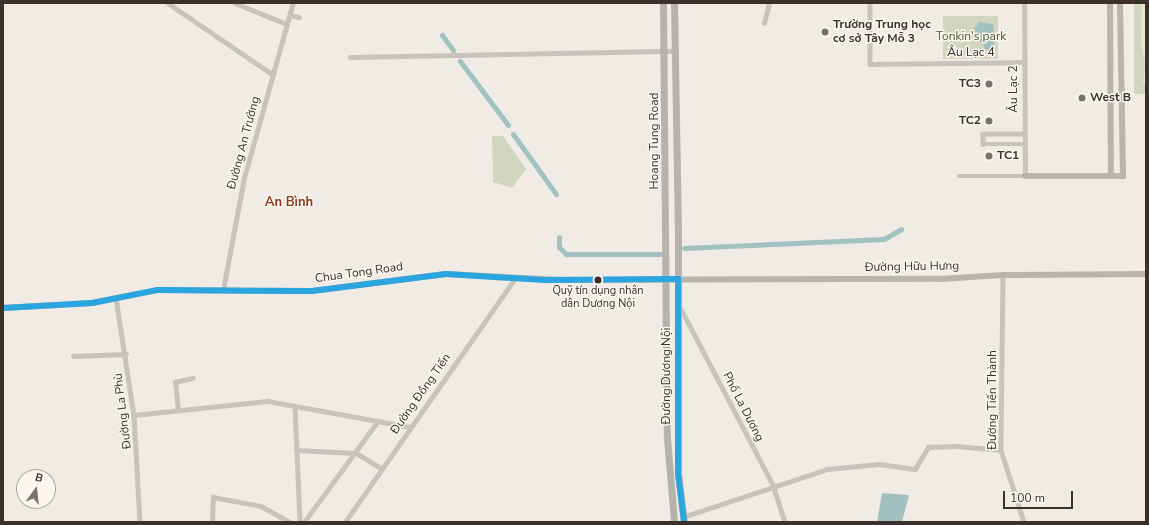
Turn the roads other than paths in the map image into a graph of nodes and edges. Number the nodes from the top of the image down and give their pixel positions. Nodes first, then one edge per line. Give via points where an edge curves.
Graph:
1 (168, 3) edge
2 (235, 3) edge
3 (293, 3) edge
4 (663, 3) edge
5 (674, 3) edge
6 (769, 3) edge
7 (870, 3) edge
8 (1024, 3) edge
9 (1110, 3) edge
10 (1120, 3) edge
11 (290, 15) junction
12 (299, 17) dead end
13 (764, 23) dead end
14 (287, 24) junction
15 (664, 51) junction
16 (674, 51) junction
17 (350, 57) dead end
18 (1024, 62) junction
19 (272, 74) junction
20 (1024, 134) junction
21 (1024, 144) junction
22 (959, 176) dead end
23 (1025, 176) junction
24 (1111, 176) junction
25 (1146, 274) edge
26 (1003, 275) junction
27 (515, 278) junction
28 (666, 279) junction
29 (678, 279) junction
30 (223, 290) junction
31 (116, 298) junction
32 (678, 303) junction
33 (3, 308) edge
34 (126, 354) junction
35 (73, 356) dead end
36 (193, 378) dead end
37 (295, 406) junction
38 (178, 410) junction
39 (134, 415) junction
40 (378, 421) junction
41 (410, 426) junction
42 (296, 450) junction
43 (1001, 450) junction
44 (356, 453) junction
45 (381, 468) junction
46 (773, 486) junction
47 (683, 520) edge
48 (674, 521) edge
49 (140, 522) edge
50 (212, 522) edge
51 (290, 522) edge
52 (300, 522) edge
53 (304, 522) edge
54 (345, 522) edge
55 (785, 522) edge
56 (1024, 522) edge

1 - 19 street
2 - 14 street
3 - 11 street, Đường An Trường
4 - 15 main road, Hoang Tung Road
5 - 16 main road, Hoang Tung Road
6 - 13 street
7 - 18 street, Âu Lạc 4 via 870,64
8 - 18 street, Âu Lạc 2
9 - 24 main road
10 - 24 main road via 1123,176
11 - 12 street
11 - 14 street, Đường An Trường
14 - 19 street, Đường An Trường
15 - 16 street
15 - 17 street
15 - 28 main road, Hoang Tung Road
16 - 29 main road, Hoang Tung Road
18 - 20 street, Âu Lạc 2
19 - 30 street, Đường An Trường via 242,186
20 - 21 street, Âu Lạc 2
20 - 21 street via 983,134 983,144
21 - 23 street, Âu Lạc 2
22 - 23 street
23 - 24 main road
25 - 26 main road, Đường Hữu Hưng
26 - 29 main road, Đường Hữu Hưng via 932,279
26 - 43 street, Đường Tiến Thành
27 - 28 main road, Chua Tong Road
27 - 30 main road, Chua Tong Road via 446,274 312,291
27 - 41 street, Đường Đồng Tiến
28 - 29 main road, Đường Hữu Hưng
28 - 48 main road, Đường Dương Nội via 667,438
29 - 32 main road, Đường Dương Nội
30 - 31 main road, Chua Tong Road via 156,290
31 - 33 main road, Chua Tong Road via 92,303
31 - 34 street, Đường La Phù
32 - 46 street, Phố La Dương
32 - 47 main road, Đường Dương Nội via 678,473
34 - 35 street
34 - 39 street, Đường La Phù
36 - 38 street via 175,382
37 - 38 street via 261,400
37 - 40 street
37 - 42 street
38 - 39 street
39 - 49 street, Đường La Phù
40 - 41 street
40 - 44 street
41 - 45 street, Đường Đồng Tiến
42 - 44 street
42 - 52 street
43 - 46 street via 956,446 928,447 915,469 879,464 844,466 814,472
43 - 56 street, Đường Tiến Thành
44 - 45 street
44 - 53 street
45 - 54 street, Đường Đồng Tiến
46 - 47 street
46 - 55 street, Phố La Dương
47 - 48 main road
50 - 51 street via 213,497 261,506

